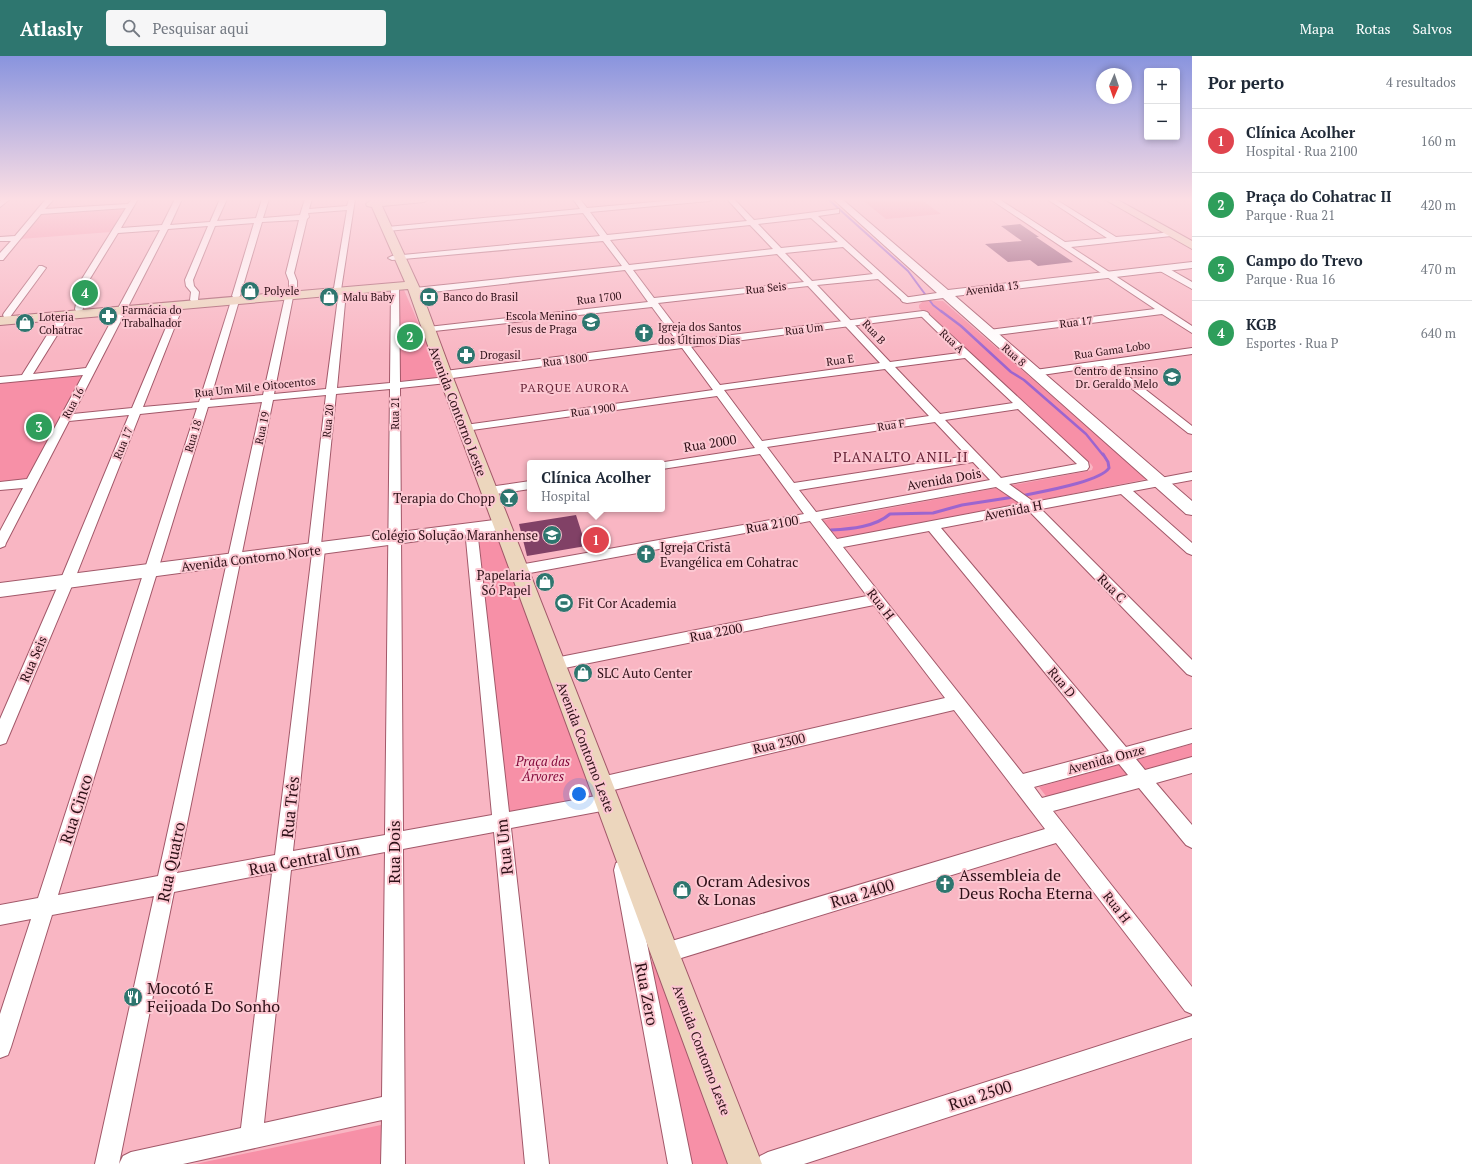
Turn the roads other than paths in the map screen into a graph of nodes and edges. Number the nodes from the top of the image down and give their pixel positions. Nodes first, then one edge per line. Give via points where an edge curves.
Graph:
1 (103, 251) edge
2 (153, 251) edge
3 (202, 251) edge
4 (250, 251) edge
5 (296, 251) edge
6 (345, 251) edge
7 (392, 251) edge
8 (393, 251) edge
9 (490, 251) edge
10 (615, 251) edge
11 (781, 251) joint
12 (852, 251) edge
13 (892, 251) edge
14 (1072, 251) edge
15 (396, 261) junction
16 (1192, 265) edge
17 (42, 268) dead end
18 (628, 268) junction
19 (1192, 269) edge
20 (1165, 270) junction
21 (880, 276) junction
22 (1111, 276) junction
23 (812, 283) junction
24 (381, 284) junction
25 (406, 285) junction
26 (1192, 286) edge
27 (340, 290) junction
28 (291, 294) junction
29 (940, 296) junction
30 (235, 299) junction
31 (194, 300) junction
32 (907, 300) junction
33 (653, 303) junction
34 (179, 306) junction
35 (123, 308) junction
36 (79, 309) junction
37 (1164, 311) junction
38 (923, 314) junction
39 (64, 316) junction
40 (2, 320) edge
41 (849, 324) junction
42 (428, 330) junction
43 (1192, 330) edge
44 (989, 333) junction
45 (684, 344) junction
46 (1192, 351) edge
47 (967, 355) junction
48 (1105, 363) junction
49 (888, 365) junction
50 (90, 371) junction
51 (1035, 373) junction
52 (26, 377) junction
53 (446, 378) junction
54 (0, 380) edge
55 (395, 386) junction
56 (719, 390) junction
57 (331, 392) junction
58 (268, 398) junction
59 (203, 404) junction
60 (1021, 405) junction
61 (136, 411) junction
62 (65, 418) junction
63 (938, 418) junction
64 (465, 428) junction
65 (1192, 431) edge
66 (761, 448) junction
67 (976, 458) junction
68 (665, 464) edge
69 (1080, 468) joint
70 (1192, 476) edge
71 (1159, 482) junction
72 (31, 483) junction
73 (999, 483) junction
74 (527, 485) edge
75 (0, 486) edge
76 (791, 487) junction
77 (1123, 488) junction
78 (489, 491) junction
79 (1014, 494) joint
80 (1031, 506) junction
81 (1192, 510) edge
82 (813, 517) junction
83 (502, 525) junction
84 (932, 526) junction
85 (471, 529) junction
86 (394, 539) junction
87 (0, 543) edge
88 (835, 544) junction
89 (316, 549) junction
90 (1192, 550) edge
91 (234, 560) junction
92 (152, 570) junction
93 (519, 570) junction
94 (67, 581) junction
95 (0, 590) edge
96 (877, 599) junction
97 (555, 664) junction
98 (1192, 670) edge
99 (957, 702) junction
100 (1192, 736) edge
101 (0, 738) edge
102 (1122, 755) junction
103 (1192, 765) edge
104 (1142, 779) junction
105 (1020, 783) junction
106 (608, 803) junction
107 (1039, 807) junction
108 (502, 822) junction
109 (1060, 834) junction
110 (1192, 839) edge
111 (394, 842) junction
112 (284, 862) junction
113 (166, 884) junction
114 (44, 907) junction
115 (0, 915) edge
116 (664, 953) junction
117 (1192, 1004) edge
118 (1192, 1027) edge
119 (0, 1047) edge
120 (393, 1106) junction
121 (251, 1137) junction
122 (107, 1164) edge
123 (131, 1164) edge
124 (392, 1164) edge
125 (537, 1164) edge
126 (680, 1164) edge
127 (745, 1164) edge
128 (768, 1164) edge

1 - 36 street via 77,292 77,300 81,303
2 - 35 street, Rua 16
3 - 31 street via 189,280 190,286 196,292
4 - 30 street, Rua 18
5 - 28 street, Rua 19 via 290,273 293,281
6 - 27 street, Rua 20
7 - 15 main road, Avenida Contorno Leste
8 - 15 main road, Avenida Contorno Leste
9 - 15 street
10 - 18 street, Rua H
11 - 18 street
11 - 23 street, Rua B
12 - 21 street, Rua A
13 - 29 street, Rua 8
14 - 22 street
15 - 24 main road via 394,280
15 - 25 main road, Avenida Contorno Leste
16 - 20 street, Avenida 13
17 - 40 street
18 - 25 street
18 - 33 street, Rua H
19 - 20 street, Avenida 13
20 - 22 street, Avenida 13
20 - 26 street
21 - 23 street, Rua Seis
21 - 32 street, Rua A
22 - 29 street, Avenida 13
22 - 37 street
23 - 33 street, Rua Seis
23 - 41 street, Rua B
24 - 25 main road
24 - 27 main road
25 - 27 main road
25 - 42 main road, Avenida Contorno Leste
25 - 55 street, Rua 21
27 - 28 main road
27 - 57 street, Rua 20
28 - 30 main road
28 - 58 street, Rua 19
29 - 32 street, Avenida 13
29 - 44 street, Rua 8
30 - 31 main road
30 - 34 main road
30 - 59 street, Rua 18
31 - 35 main road
32 - 38 street, Rua A
33 - 42 street, Rua 1700
33 - 45 street, Rua H
34 - 35 main road
34 - 61 street, Rua 17
35 - 36 main road
35 - 39 main road
35 - 50 street, Rua 16
36 - 40 main road
37 - 43 street
37 - 44 street, Rua 17
38 - 41 street, Rua Um
38 - 47 street, Rua A
39 - 40 main road
39 - 52 street
41 - 45 street, Rua Um
41 - 49 street, Rua B
42 - 53 main road, Avenida Contorno Leste
44 - 51 street, Rua 8
45 - 53 street, Rua 1800
45 - 56 street, Rua H
46 - 48 street, Rua Gama Lobo
47 - 49 street, Rua E
47 - 60 street, Rua A
48 - 51 street, Rua Gama Lobo
48 - 65 street
49 - 56 street, Rua E
49 - 63 street, Rua B
50 - 52 street
50 - 62 street, Rua 16
51 - 71 street, Rua 8
52 - 54 street
53 - 55 street, Rua Um Mil e Oitocentos
53 - 64 main road, Avenida Contorno Leste
55 - 57 street, Rua Um Mil e Oitocentos
55 - 86 street, Rua 21
56 - 64 street, Rua 1900
56 - 66 street, Rua H
57 - 58 street, Rua Um Mil e Oitocentos
57 - 89 street, Rua 20
58 - 59 street, Rua Um Mil e Oitocentos
58 - 91 street, Rua 19
59 - 61 street, Rua Um Mil e Oitocentos
59 - 92 street, Rua 18
60 - 63 street, Rua F
60 - 69 street, Rua A via 1082,462 1084,465
61 - 62 street, Rua Um Mil e Oitocentos
61 - 94 street, Rua 17
62 - 72 street, Rua 16
63 - 66 street, Rua F
63 - 67 street, Rua B
64 - 78 main road, Avenida Contorno Leste
66 - 68 street, Rua 2000
66 - 76 street, Rua H
67 - 73 street, Rua B
67 - 76 street
69 - 73 street, Avenida Dois
70 - 71 street, Avenida H
71 - 77 street, Avenida H
71 - 81 street, Rua 8
72 - 75 street
72 - 87 street, Rua 16
73 - 79 street, Rua B
73 - 82 street, Avenida Dois
74 - 78 street
76 - 82 street, Rua H
77 - 80 street, Avenida H
77 - 90 street
78 - 83 main road, Avenida Contorno Leste
79 - 80 street, Rua C
80 - 84 street, Avenida H
80 - 98 street, Rua C
82 - 88 street, Rua H
82 - 93 street, Rua 2100
83 - 85 street, Avenida Contorno Norte
83 - 93 main road, Avenida Contorno Leste
84 - 88 street, Avenida H
84 - 102 street, Rua D
85 - 86 street, Avenida Contorno Norte
85 - 108 street, Rua Um
86 - 89 street, Avenida Contorno Norte
86 - 111 street, Rua Dois
88 - 96 street, Rua H
89 - 91 street, Avenida Contorno Norte
89 - 112 street, Rua Três
91 - 92 street, Avenida Contorno Norte
91 - 113 street, Rua Quatro
92 - 94 street, Avenida Contorno Norte
92 - 114 street, Rua Cinco
93 - 97 main road, Avenida Contorno Leste
94 - 95 street, Avenida Contorno Norte
94 - 101 street, Rua Seis
96 - 97 street, Rua 2200
96 - 99 street, Rua H
97 - 106 main road, Avenida Contorno Leste
99 - 105 street, Rua H
99 - 106 street, Rua 2300
100 - 102 street, Avenida Onze
102 - 104 street, Rua D
102 - 105 street, Avenida Onze
103 - 104 street
104 - 107 street
104 - 110 street, Rua D
105 - 107 street, Rua H
106 - 108 street, Rua Central Um
106 - 116 main road, Avenida Contorno Leste
106 - 126 street, Rua Zero
107 - 109 street, Rua H
108 - 111 street, Rua Central Um
108 - 125 street, Rua Um
109 - 116 street, Rua 2400
109 - 117 street, Rua H
111 - 112 street, Rua Central Um
111 - 120 street, Rua Dois
112 - 113 street, Rua Central Um
112 - 121 street, Rua Três
113 - 114 street, Rua Central Um
113 - 122 street, Rua Quatro
114 - 115 street, Rua Central Um
114 - 119 street, Rua Cinco
116 - 127 main road, Avenida Contorno Leste
118 - 128 street, Rua 2500
120 - 121 street
120 - 124 street, Rua Dois
121 - 123 street

